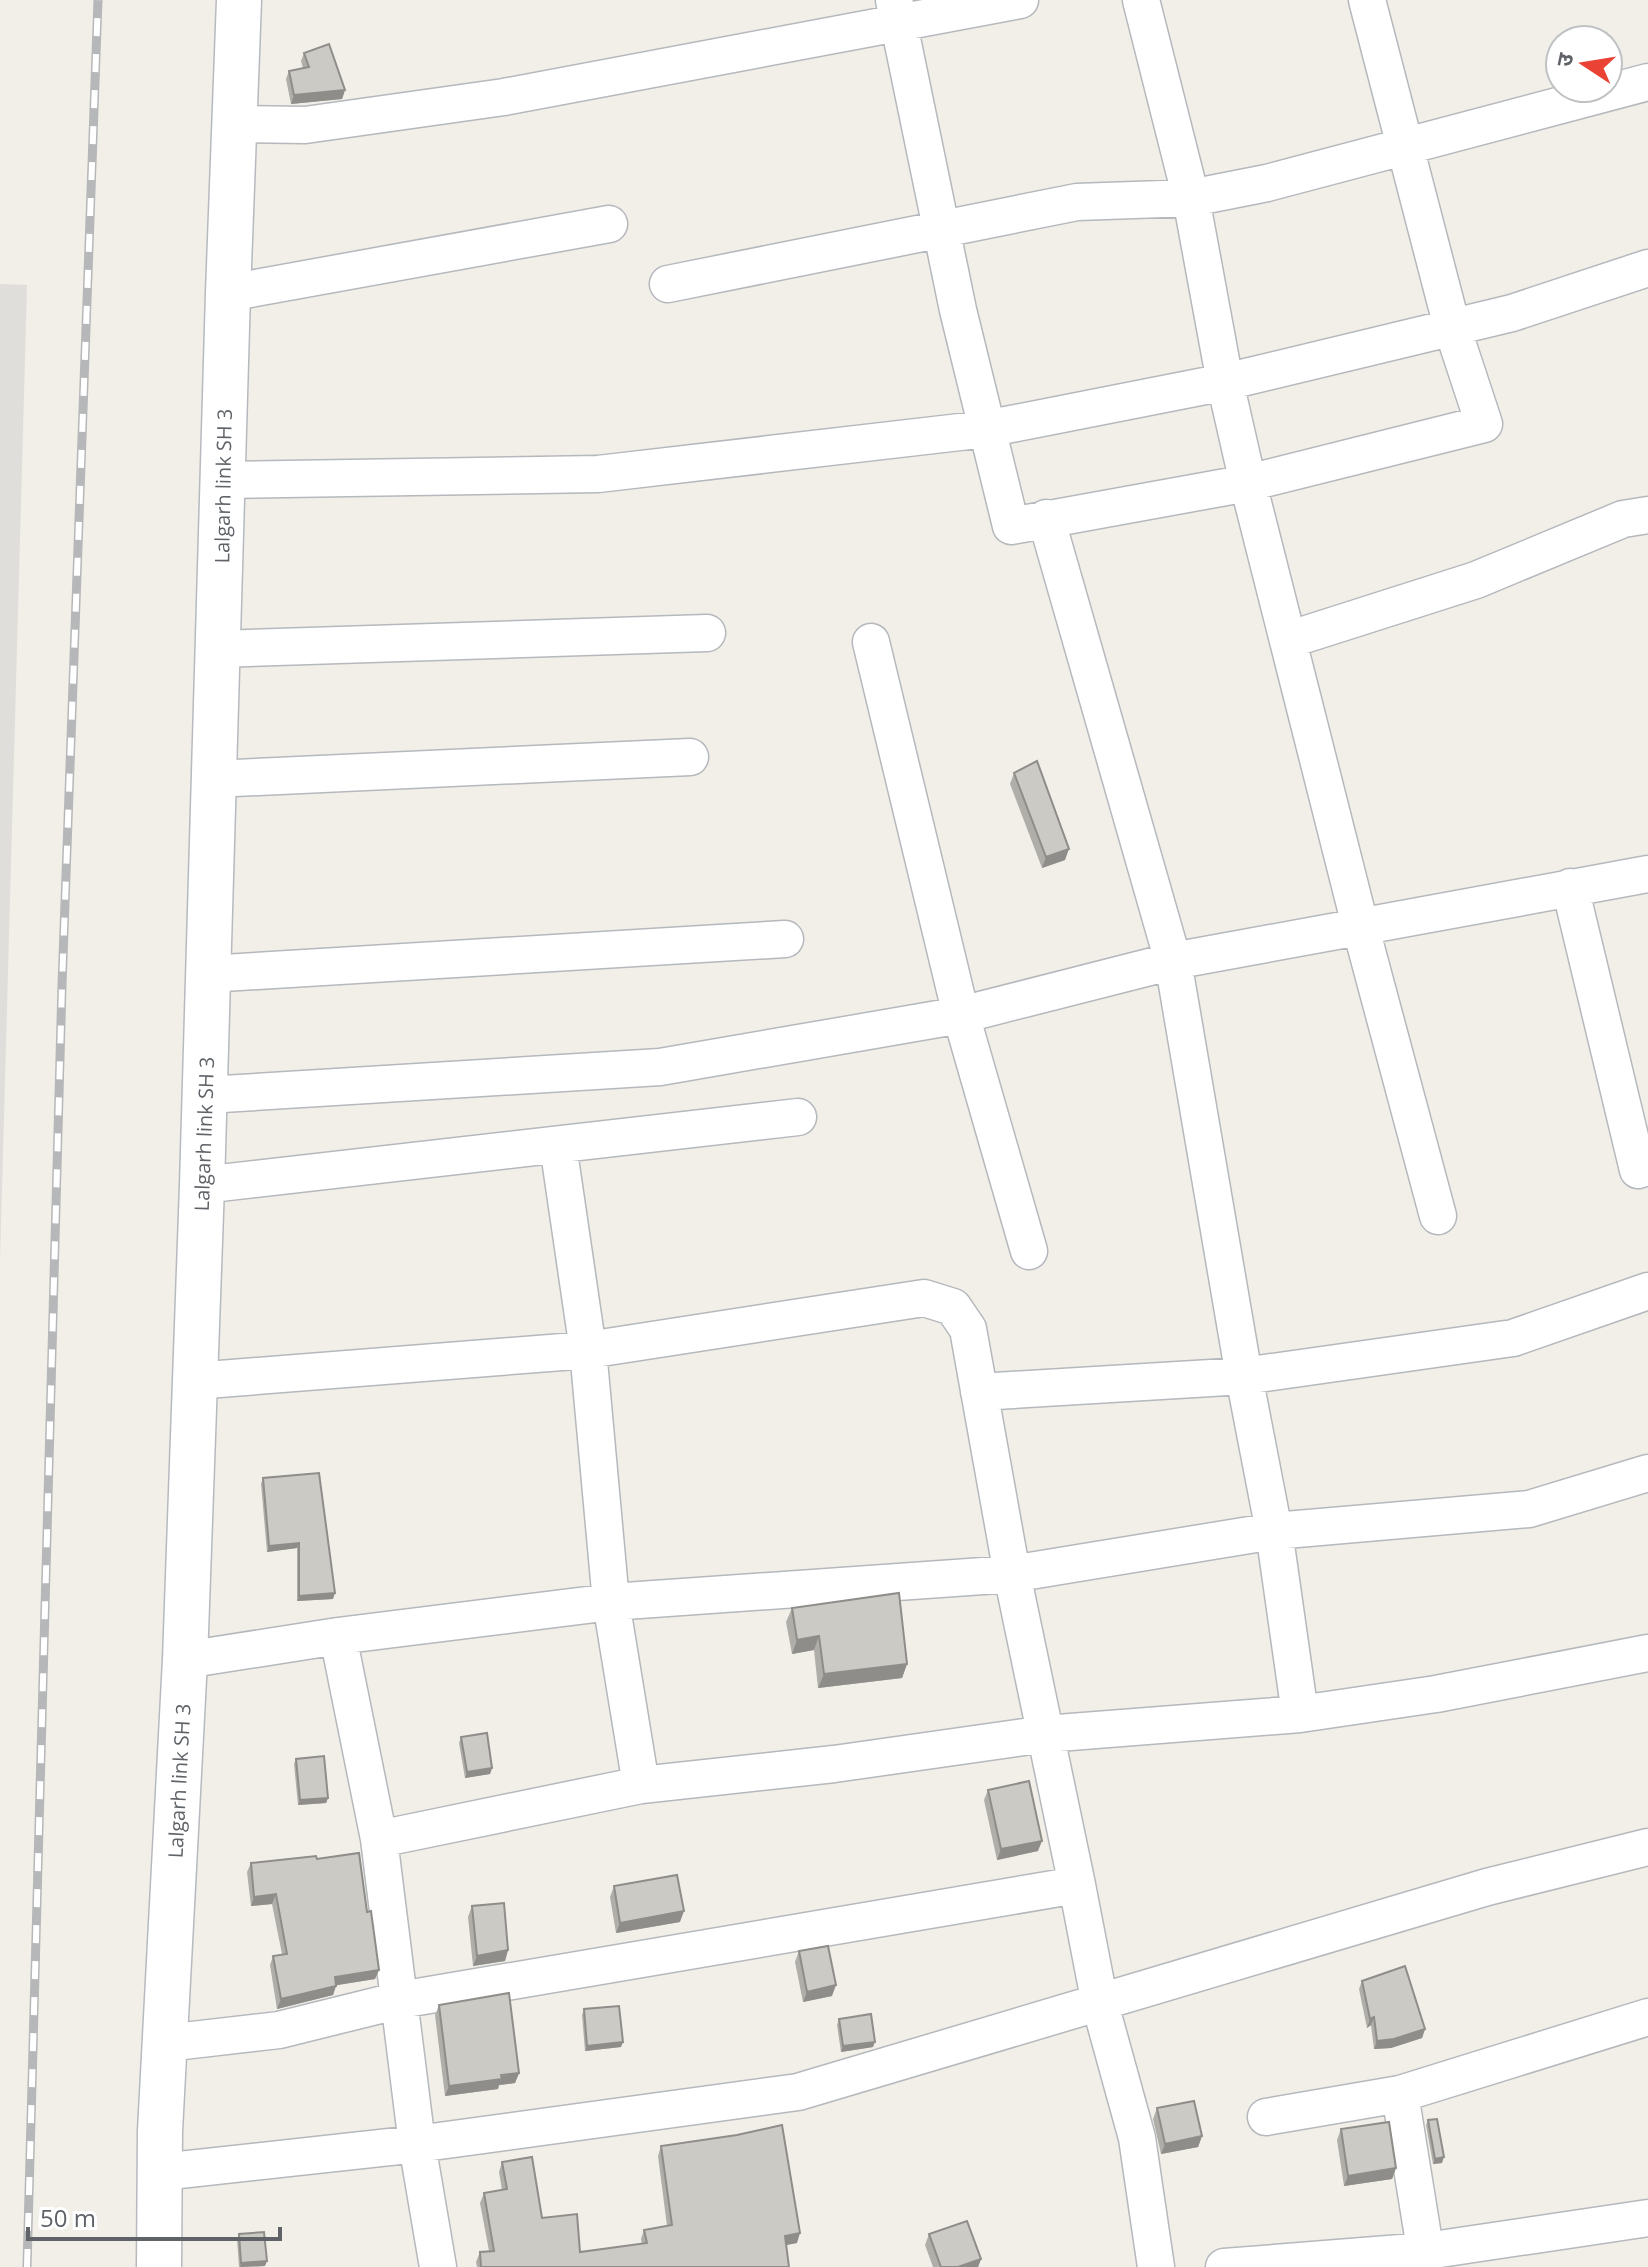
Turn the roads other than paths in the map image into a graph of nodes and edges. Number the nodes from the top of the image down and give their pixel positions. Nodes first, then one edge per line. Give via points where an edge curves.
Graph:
1 (239, 0) edge
2 (1020, 0) edge
3 (1141, 0) edge
4 (1367, 0) edge
5 (896, 12) edge
6 (1648, 82) edge
7 (236, 124) junction
8 (1406, 145) junction
9 (1191, 198) junction
10 (609, 224) dead end
11 (941, 229) junction
12 (1648, 268) edge
13 (668, 284) dead end
14 (228, 293) junction
15 (1452, 327) junction
16 (1225, 382) junction
17 (986, 429) junction
18 (224, 480) junction
19 (1248, 483) junction
20 (1648, 515) edge
21 (1046, 518) junction
22 (707, 633) dead end
23 (1288, 640) junction
24 (871, 642) dead end
25 (219, 649) junction
26 (690, 757) dead end
27 (213, 779) junction
28 (1648, 874) edge
29 (1570, 887) junction
30 (1360, 925) junction
31 (785, 939) dead end
32 (1173, 961) junction
33 (207, 974) junction
34 (961, 1015) junction
35 (206, 1095) junction
36 (798, 1117) dead end
37 (558, 1145) junction
38 (1648, 1167) edge
39 (202, 1185) junction
40 (1438, 1216) dead end
41 (1029, 1251) dead end
42 (1648, 1291) edge
43 (588, 1350) junction
44 (1244, 1376) junction
45 (194, 1381) junction
46 (979, 1392) junction
47 (1648, 1473) edge
48 (1274, 1531) junction
49 (1012, 1574) junction
50 (611, 1602) junction
51 (338, 1636) junction
52 (1648, 1653) edge
53 (185, 1660) junction
54 (1300, 1714) junction
55 (1045, 1734) junction
56 (641, 1785) junction
57 (379, 1839) junction
58 (1648, 1847) edge
59 (1077, 1885) junction
60 (400, 2000) junction
61 (1100, 2004) junction
62 (1648, 2017) edge
63 (166, 2043) junction
64 (1400, 2094) junction
65 (1266, 2117) dead end
66 (417, 2144) junction
67 (161, 2172) junction
68 (1648, 2218) edge
69 (1427, 2259) edge
70 (159, 2267) edge
71 (438, 2267) edge
72 (1156, 2267) edge
73 (1224, 2267) edge

1 - 7 street, Lalgarh link SH 3
2 - 5 street
3 - 9 street
4 - 8 street
5 - 7 street via 504,97 305,125
5 - 11 street
6 - 8 street
7 - 14 street, Lalgarh link SH 3
8 - 9 street
8 - 15 street
9 - 11 street via 1077,202
9 - 16 street
10 - 14 street
11 - 13 street
11 - 17 street
12 - 15 street
14 - 18 street, Lalgarh link SH 3
15 - 16 street
15 - 19 street via 1484,424
16 - 17 street
16 - 19 street
17 - 18 street via 598,474
17 - 21 street via 1011,526
18 - 25 street, Lalgarh link SH 3
19 - 21 street
19 - 23 street
20 - 23 street via 1623,519 1476,580
21 - 32 street
22 - 25 street
23 - 30 street
24 - 34 street
25 - 27 street, Lalgarh link SH 3
26 - 27 street
27 - 33 street, Lalgarh link SH 3
28 - 29 street
29 - 30 street
29 - 38 street via 1638,1170
30 - 32 street
30 - 40 street
31 - 33 street
32 - 34 street
32 - 44 street
33 - 35 street, Lalgarh link SH 3
34 - 35 street via 660,1067
34 - 41 street
35 - 39 street, Lalgarh link SH 3
36 - 37 street
37 - 39 street
37 - 43 street
39 - 45 street, Lalgarh link SH 3
42 - 44 street via 1513,1338
43 - 45 street
43 - 46 street via 924,1298 953,1307 968,1329
43 - 50 street
44 - 46 street
44 - 48 street
45 - 53 street, Lalgarh link SH 3
46 - 49 street
47 - 48 street via 1529,1509
48 - 49 street
48 - 54 street
49 - 50 street
49 - 55 street
50 - 51 street
50 - 56 street
51 - 53 street
51 - 57 street
52 - 54 street
53 - 63 street, Lalgarh link SH 3
54 - 55 street
55 - 56 street
55 - 59 street
56 - 57 street
57 - 60 street
58 - 61 street via 1487,1887
59 - 60 street
59 - 61 street
60 - 63 street via 279,2030
60 - 66 street
61 - 66 street via 798,2092
61 - 72 street via 1137,2138
62 - 64 street
63 - 67 street, Lalgarh link SH 3
64 - 65 street
64 - 69 street
66 - 67 street
66 - 71 street
67 - 70 street, Lalgarh link SH 3
68 - 69 street
69 - 73 street

